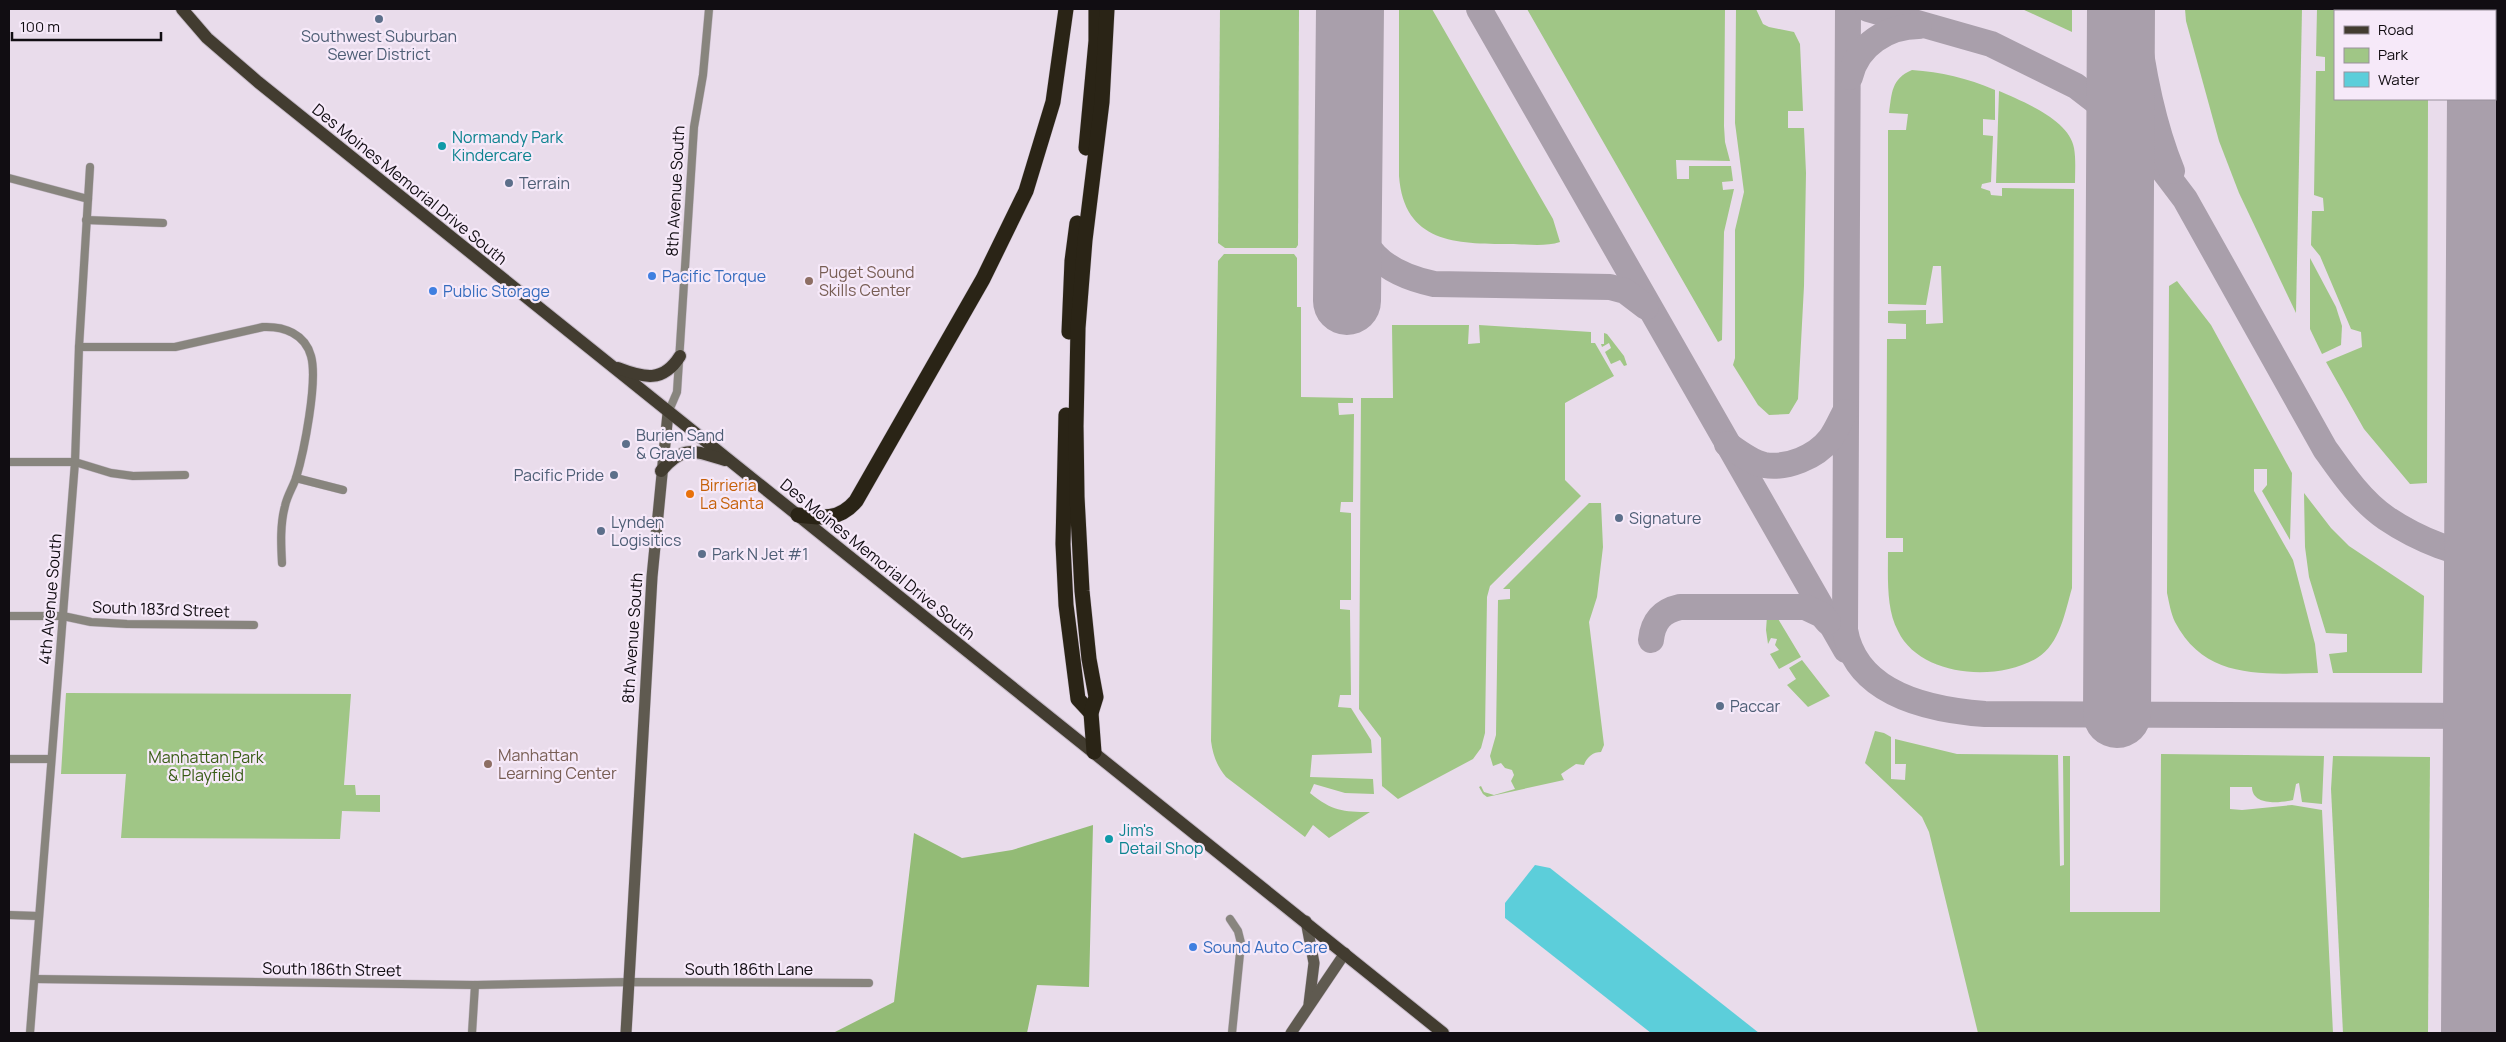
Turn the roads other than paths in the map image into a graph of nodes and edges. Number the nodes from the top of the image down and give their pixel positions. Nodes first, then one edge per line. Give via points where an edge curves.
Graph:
1 (182, 9) edge
2 (709, 9) edge
3 (1066, 9) edge
4 (1096, 9) edge
5 (1107, 9) edge
6 (90, 167) dead end
7 (9, 178) edge
8 (88, 199) junction
9 (86, 220) junction
10 (163, 223) dead end
11 (79, 347) junction
12 (680, 356) junction
13 (606, 363) junction
14 (668, 413) junction
15 (9, 462) edge
16 (75, 462) junction
17 (732, 462) junction
18 (661, 471) junction
19 (185, 475) dead end
20 (296, 478) junction
21 (342, 490) dead end
22 (798, 515) junction
23 (282, 563) dead end
24 (9, 616) edge
25 (63, 616) junction
26 (254, 625) dead end
27 (1091, 713) junction
28 (1094, 752) junction
29 (9, 759) edge
30 (51, 760) junction
31 (9, 915) edge
32 (38, 916) junction
33 (1230, 919) dead end
34 (1306, 921) junction
35 (1345, 953) junction
36 (35, 979) junction
37 (629, 982) junction
38 (869, 983) dead end
39 (474, 985) junction
40 (1308, 1008) junction
41 (30, 1033) edge
42 (472, 1033) edge
43 (626, 1033) edge
44 (1232, 1033) edge
45 (1291, 1033) edge
46 (1443, 1033) edge

1 - 13 main road, Des Moines Memorial Drive South via 206,38 258,82
2 - 12 street, 8th Avenue South via 694,127
3 - 22 highway via 1052,102 1041,147 1026,191 983,279 856,502 834,517
4 - 27 highway via 1088,137 1072,270 1063,544 1074,678 1078,699
5 - 27 highway via 1102,102 1085,240 1078,338 1077,497 1086,629 1096,697
6 - 8 street, 4th Avenue South
7 - 8 street
8 - 9 street, 4th Avenue South
9 - 10 street
9 - 11 street, 4th Avenue South
11 - 16 street, 4th Avenue South
11 - 20 street via 175,347 274,326 295,333 311,356 312,369 308,426
12 - 13 main road via 667,371 647,377
12 - 14 street, 8th Avenue South via 677,392
13 - 14 main road, Des Moines Memorial Drive South
14 - 17 main road, Des Moines Memorial Drive South
14 - 18 street, 8th Avenue South
15 - 16 street
16 - 19 street via 133,476
16 - 25 street, 4th Avenue South
17 - 18 main road via 688,451 674,457
17 - 22 main road, Des Moines Memorial Drive South
18 - 37 street, 8th Avenue South via 651,586
20 - 21 street
20 - 23 street via 282,519
22 - 28 main road, Des Moines Memorial Drive South
24 - 25 street, South 183rd Street
25 - 26 street, South 183rd Street via 127,624
25 - 30 street, 4th Avenue South
27 - 28 highway
28 - 34 main road, Des Moines Memorial Drive South
29 - 30 street
30 - 32 street, 4th Avenue South
31 - 32 street
32 - 36 street, 4th Avenue South
33 - 44 street via 1241,943
34 - 35 main road, Des Moines Memorial Drive South
34 - 40 street via 1314,962
35 - 40 street
35 - 46 main road, Des Moines Memorial Drive South
36 - 39 street, South 186th Street
36 - 41 street, 4th Avenue South
37 - 38 street, South 186th Lane
37 - 39 street, South 186th Street
37 - 43 street, 8th Avenue South
39 - 42 street
40 - 45 street

